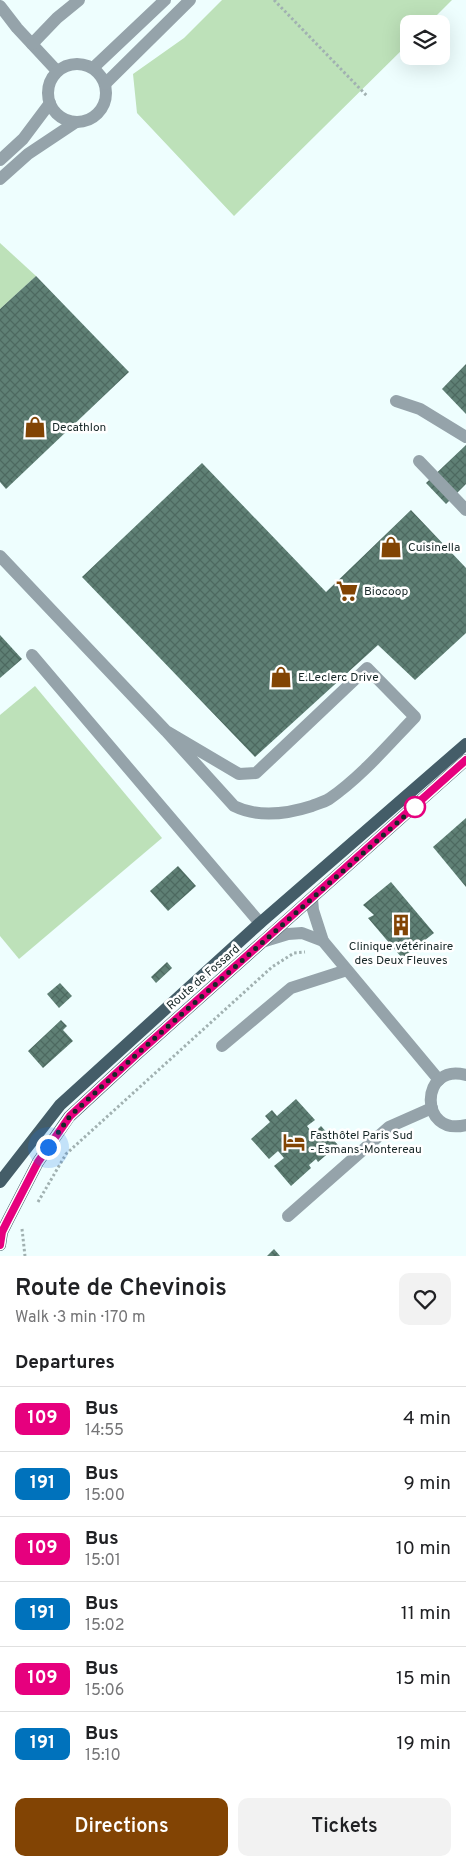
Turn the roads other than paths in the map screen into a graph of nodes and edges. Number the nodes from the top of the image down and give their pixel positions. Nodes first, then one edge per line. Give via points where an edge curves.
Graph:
1 (79, 0) edge
2 (165, 0) edge
3 (190, 0) edge
4 (0, 6) edge
5 (32, 44) junction
6 (93, 68) junction
7 (57, 71) junction
8 (105, 84) junction
9 (50, 103) junction
10 (76, 122) junction
11 (0, 160) edge
12 (0, 179) edge
13 (396, 401) dead end
14 (466, 437) edge
15 (419, 461) dead end
16 (466, 510) edge
17 (0, 556) edge
18 (32, 655) dead end
19 (166, 731) junction
20 (466, 744) edge
21 (466, 760) edge
22 (312, 899) junction
23 (260, 923) junction
24 (319, 940) junction
25 (265, 941) junction
26 (347, 970) junction
27 (222, 1046) dead end
28 (466, 1075) edge
29 (439, 1080) junction
30 (432, 1108) junction
31 (466, 1125) edge
32 (0, 1182) edge
33 (288, 1216) dead end
34 (0, 1245) edge

1 - 5 street
2 - 6 street
3 - 8 street
4 - 5 street
5 - 7 street
6 - 7 street via 75,63
6 - 8 street
7 - 9 street via 48,86
8 - 10 street via 106,98 100,112 85,121
9 - 10 street via 60,116
9 - 11 street via 23,139
10 - 12 street via 28,154
13 - 14 street via 420,409
15 - 16 street
17 - 19 street
18 - 23 street
19 - 19 street via 234,806 269,814 299,810 328,800 361,772 415,717 368,668 256,774 239,774
20 - 23 main road, Route de Fossard
21 - 22 main road, Route de Fossard
22 - 24 street
22 - 25 main road, Route de Fossard
23 - 32 main road, Route de Fossard via 60,1105
24 - 25 street via 302,934 288,934
24 - 26 street
25 - 34 main road, Route de Fossard via 70,1116 38,1162 2,1232
26 - 27 street via 291,988
26 - 29 street
28 - 29 street via 450,1074
29 - 30 street via 432,1091
30 - 31 street via 442,1122 459,1127
30 - 33 street via 389,1127

